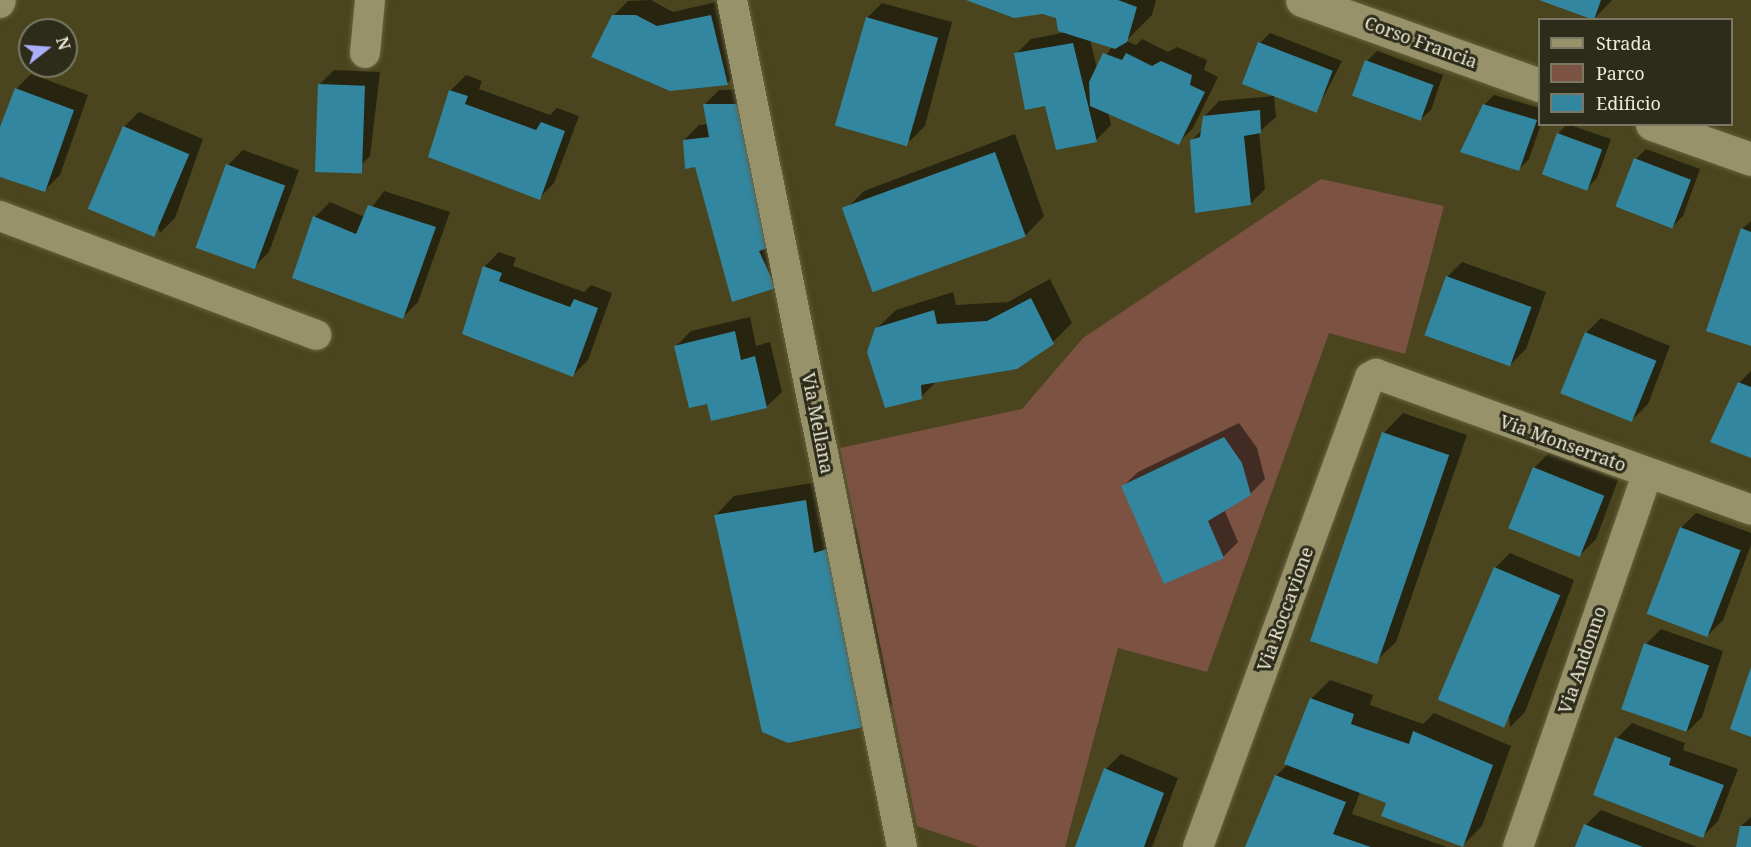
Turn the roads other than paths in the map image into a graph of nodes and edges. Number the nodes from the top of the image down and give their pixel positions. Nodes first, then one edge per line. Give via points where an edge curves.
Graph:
1 (370, 0) edge
2 (732, 0) edge
3 (1302, 0) edge
4 (365, 53) dead end
5 (1538, 85) edge
6 (1658, 126) edge
7 (1751, 159) edge
8 (0, 216) edge
9 (316, 335) dead end
10 (1376, 374) joint
11 (1647, 474) junction
12 (1751, 510) edge
13 (903, 847) edge
14 (1198, 847) edge
15 (1518, 847) edge

1 - 4 street
2 - 13 street, Via Mellana
3 - 5 main road, Corso Francia
6 - 7 main road
8 - 9 street
10 - 11 street, Via Monserrato
10 - 14 street, Via Roccavione via 1370,377
11 - 12 street, Via Monserrato
11 - 15 street, Via Andonno

